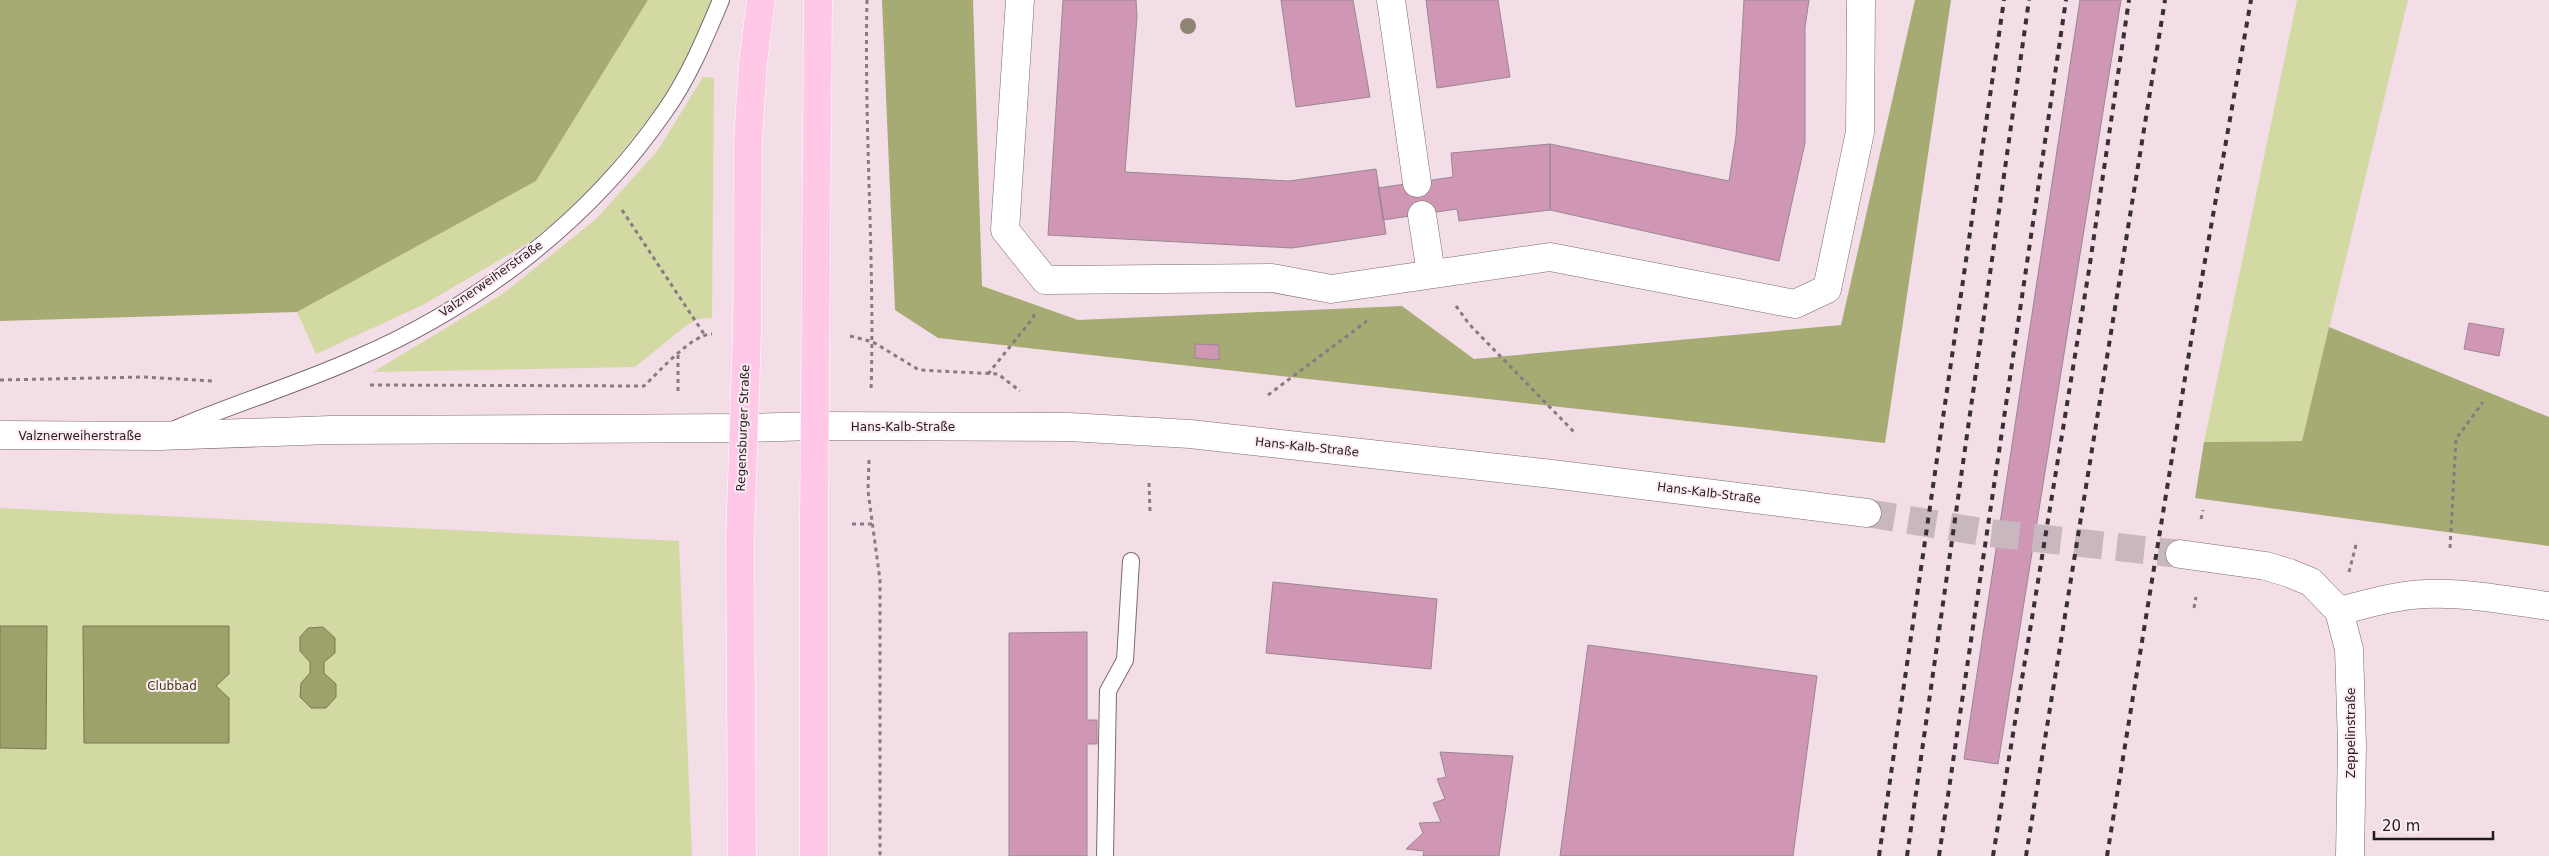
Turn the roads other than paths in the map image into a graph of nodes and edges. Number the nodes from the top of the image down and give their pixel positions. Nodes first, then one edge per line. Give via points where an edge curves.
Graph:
1 (721, 0) edge
2 (761, 0) edge
3 (818, 0) edge
4 (1020, 0) edge
5 (1391, 0) edge
6 (1861, 0) edge
7 (1417, 183) dead end
8 (1422, 215) dead end
9 (1431, 273) junction
10 (815, 426) junction
11 (743, 428) junction
12 (0, 436) edge
13 (159, 436) junction
14 (1867, 513) tunnel mouth
15 (2180, 554) tunnel mouth
16 (1131, 561) dead end
17 (2549, 606) edge
18 (2338, 611) junction
19 (742, 856) edge
20 (814, 856) edge
21 (1105, 856) edge
22 (2350, 856) edge

1 - 13 lane, Valznerweiherstraße via 699,50 666,110 602,188 537,249 473,294 409,333 358,358
2 - 11 main road, Regensburger Straße via 748,141
3 - 10 main road
4 - 9 street via 1005,230 1045,280 1272,278 1331,289
5 - 7 street
6 - 9 street via 1860,132 1827,289 1795,304 1550,257
8 - 9 street
10 - 11 street, Hans-Kalb-Straße
10 - 14 street, Hans-Kalb-Straße via 1069,427 1190,434
10 - 20 main road
11 - 13 street, Valznerweiherstraße via 331,430
11 - 19 main road, Regensburger Straße via 740,539
12 - 13 street, Valznerweiherstraße
15 - 18 street via 2266,566 2289,573 2311,582
16 - 21 lane via 1125,660 1108,690
17 - 18 street via 2426,594
18 - 22 street, Zeppelinstraße via 2349,649 2352,745

